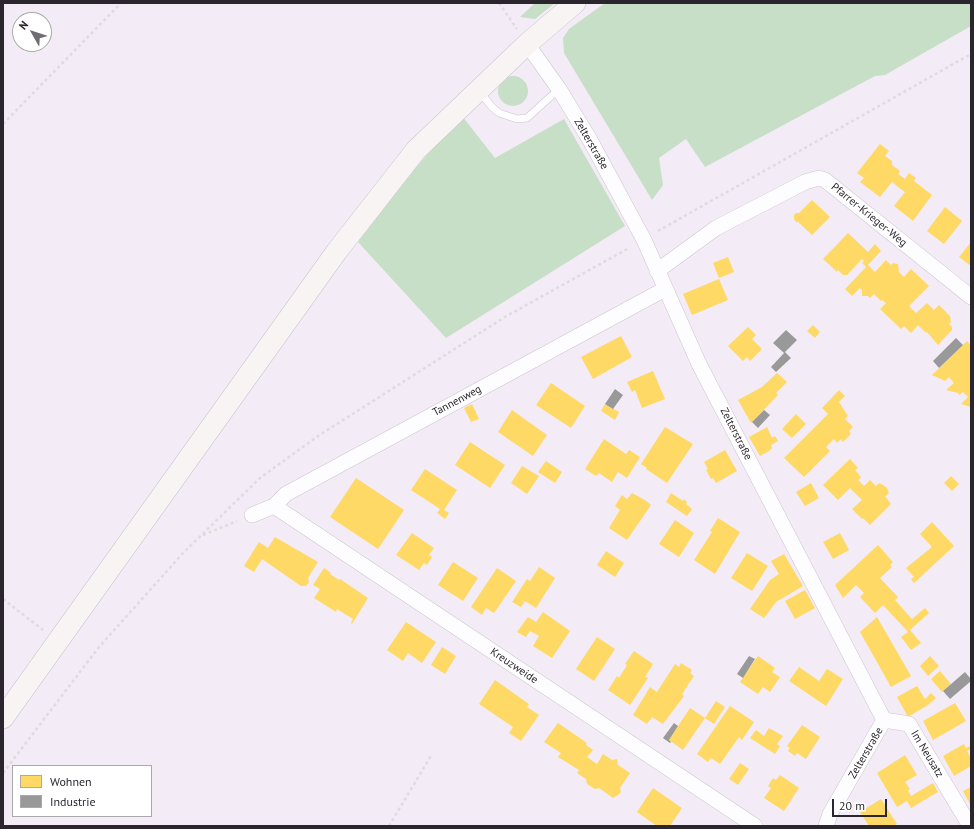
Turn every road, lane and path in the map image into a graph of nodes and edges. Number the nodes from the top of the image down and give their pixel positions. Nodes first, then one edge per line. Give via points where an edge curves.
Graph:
1 (121, 3) edge
2 (499, 3) edge
3 (575, 3) edge
4 (527, 44) junction
5 (971, 54) edge
6 (558, 89) junction
7 (478, 90) junction
8 (3, 124) edge
9 (644, 240) junction
10 (657, 271) junction
11 (665, 288) junction
12 (971, 298) edge
13 (274, 506) junction
14 (252, 515) joint
15 (201, 536) junction
16 (3, 599) edge
17 (57, 641) junction
18 (3, 718) edge
19 (884, 720) junction
20 (432, 754) dead end
21 (3, 773) edge
22 (388, 826) edge
23 (755, 826) edge
24 (826, 826) edge
25 (970, 826) edge

1 - 8 path
2 - 4 path
3 - 4 main road
4 - 6 street, Zelterstraße
4 - 7 main road
5 - 9 path
6 - 7 lane via 527,118 517,119 499,112
6 - 9 street, Zelterstraße via 590,140
7 - 17 main road via 416,150 337,251
9 - 10 street, Zelterstraße
9 - 15 path via 505,317 318,436 260,478
10 - 11 street, Zelterstraße
10 - 12 street, Pfarrer-Krieger-Weg via 716,228 805,182 818,178 825,180
11 - 13 street, Tannenweg via 286,494
11 - 19 street, Zelterstraße via 699,364
13 - 14 street, Tannenweg
13 - 23 street, Kreuzweide
14 - 15 path
15 - 21 path via 99,647
16 - 17 path
17 - 18 main road
19 - 24 street, Zelterstraße via 830,814
19 - 25 street, Im Neusatz via 909,724
20 - 22 path

